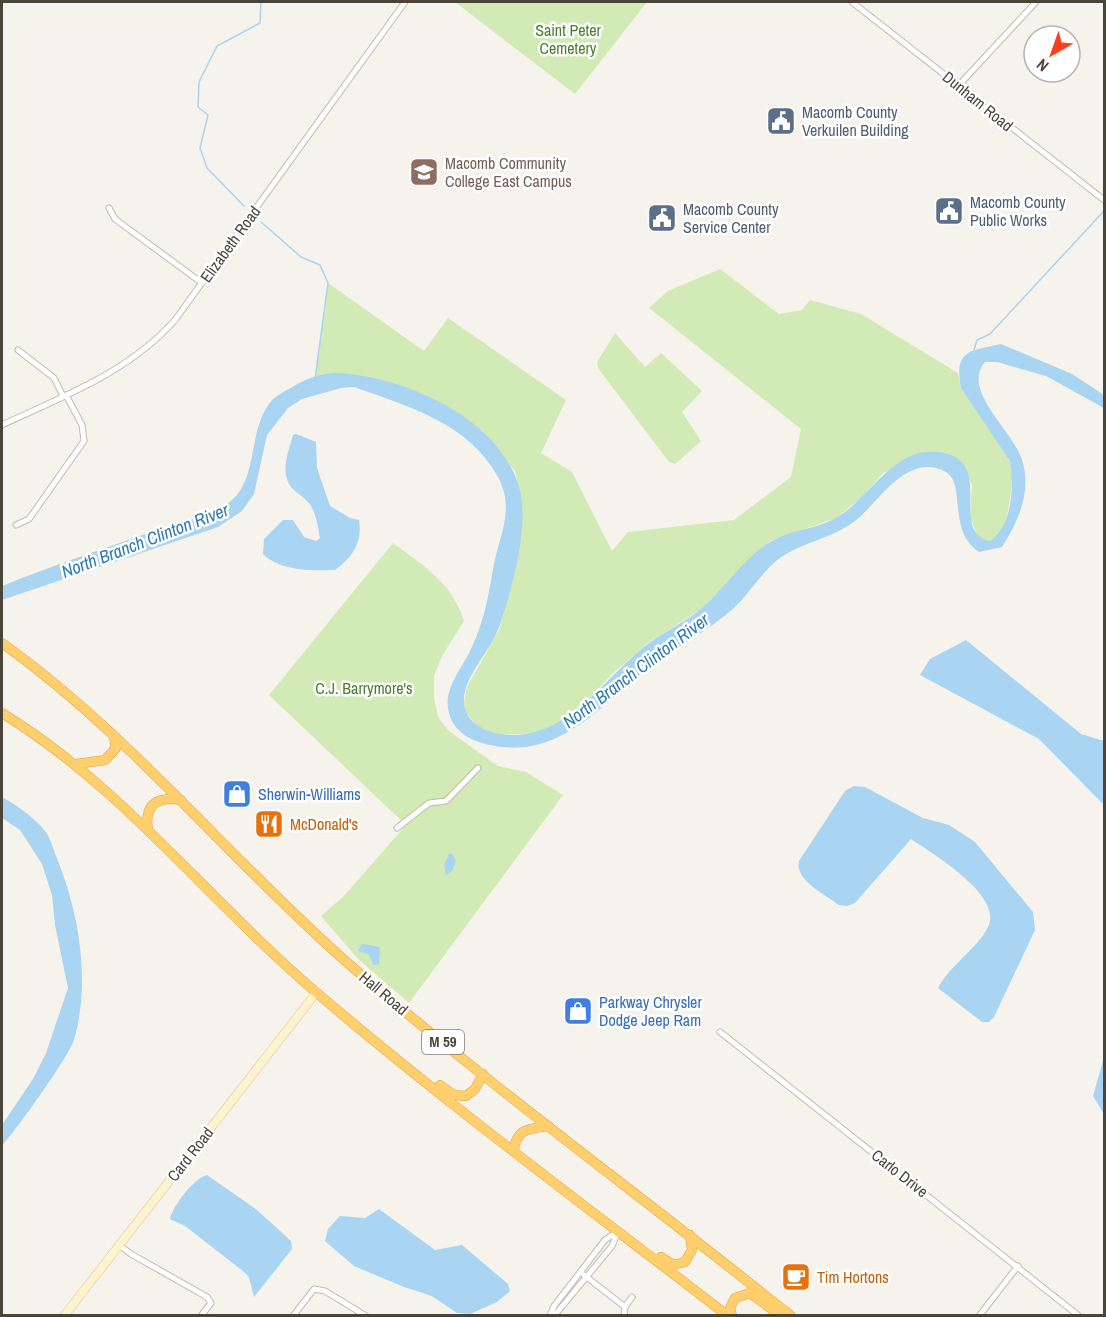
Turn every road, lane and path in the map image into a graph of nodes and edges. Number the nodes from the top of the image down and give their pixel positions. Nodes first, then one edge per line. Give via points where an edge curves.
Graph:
1 (405, 2) edge
2 (852, 2) edge
3 (1036, 2) edge
4 (959, 85) junction
5 (1104, 200) edge
6 (109, 208) dead end
7 (202, 283) junction
8 (18, 350) dead end
9 (64, 396) junction
10 (2, 424) edge
11 (16, 525) dead end
12 (4, 645) edge
13 (2, 713) edge
14 (110, 732) junction
15 (76, 764) junction
16 (478, 768) dead end
17 (181, 800) junction
18 (397, 828) dead end
19 (148, 830) junction
20 (316, 993) junction
21 (720, 1032) dead end
22 (388, 1051) junction
23 (483, 1074) junction
24 (548, 1126) junction
25 (514, 1151) junction
26 (618, 1231) junction
27 (690, 1235) junction
28 (119, 1245) junction
29 (1018, 1266) junction
30 (580, 1272) junction
31 (587, 1278) junction
32 (632, 1297) dead end
33 (625, 1307) junction
34 (64, 1316) edge
35 (201, 1316) edge
36 (293, 1316) edge
37 (366, 1316) edge
38 (552, 1316) edge
39 (624, 1316) edge
40 (730, 1316) edge
41 (781, 1316) edge
42 (791, 1316) edge
43 (979, 1316) edge
44 (1079, 1316) edge

1 - 7 street, Elizabeth Road
2 - 4 street, Dunham Road
3 - 4 street
4 - 5 street, Dunham Road
6 - 7 street via 115,219
7 - 9 street, Elizabeth Road via 175,320 143,351 114,371
8 - 9 street via 54,378
9 - 10 street, Elizabeth Road
9 - 11 street via 82,425 84,441 29,519
12 - 14 highway, Hall Road / M 59
13 - 15 highway, M 59
14 - 15 highway via 116,743 111,755 98,763
14 - 17 highway, Hall Road / M 59
15 - 19 highway, M 59
16 - 18 street via 449,798 429,803
17 - 19 highway via 165,799 151,806 146,816
17 - 23 highway, Hall Road / M 59 via 340,956
19 - 20 highway, M 59
20 - 22 highway, M 59
20 - 28 street, Card Road
21 - 29 street, Carlo Drive
22 - 23 highway via 404,1056 449,1092 460,1096 472,1092
22 - 25 highway, M 59
23 - 24 highway, Hall Road / M 59
24 - 25 highway via 527,1128 520,1133
24 - 27 highway, Hall Road / M 59
25 - 26 highway, M 59
26 - 27 highway via 673,1265 685,1262 692,1250
26 - 30 street via 605,1240
26 - 31 street via 612,1246
26 - 40 highway, M 59
27 - 42 highway, Hall Road / M 59
28 - 34 street, Card Road
28 - 35 street via 199,1290 211,1303
29 - 43 street
29 - 44 street, Carlo Drive
30 - 31 street
30 - 38 street
31 - 33 street
31 - 38 street
32 - 33 street
33 - 39 street
36 - 37 street via 314,1289 325,1291
40 - 41 highway via 735,1298 750,1293

